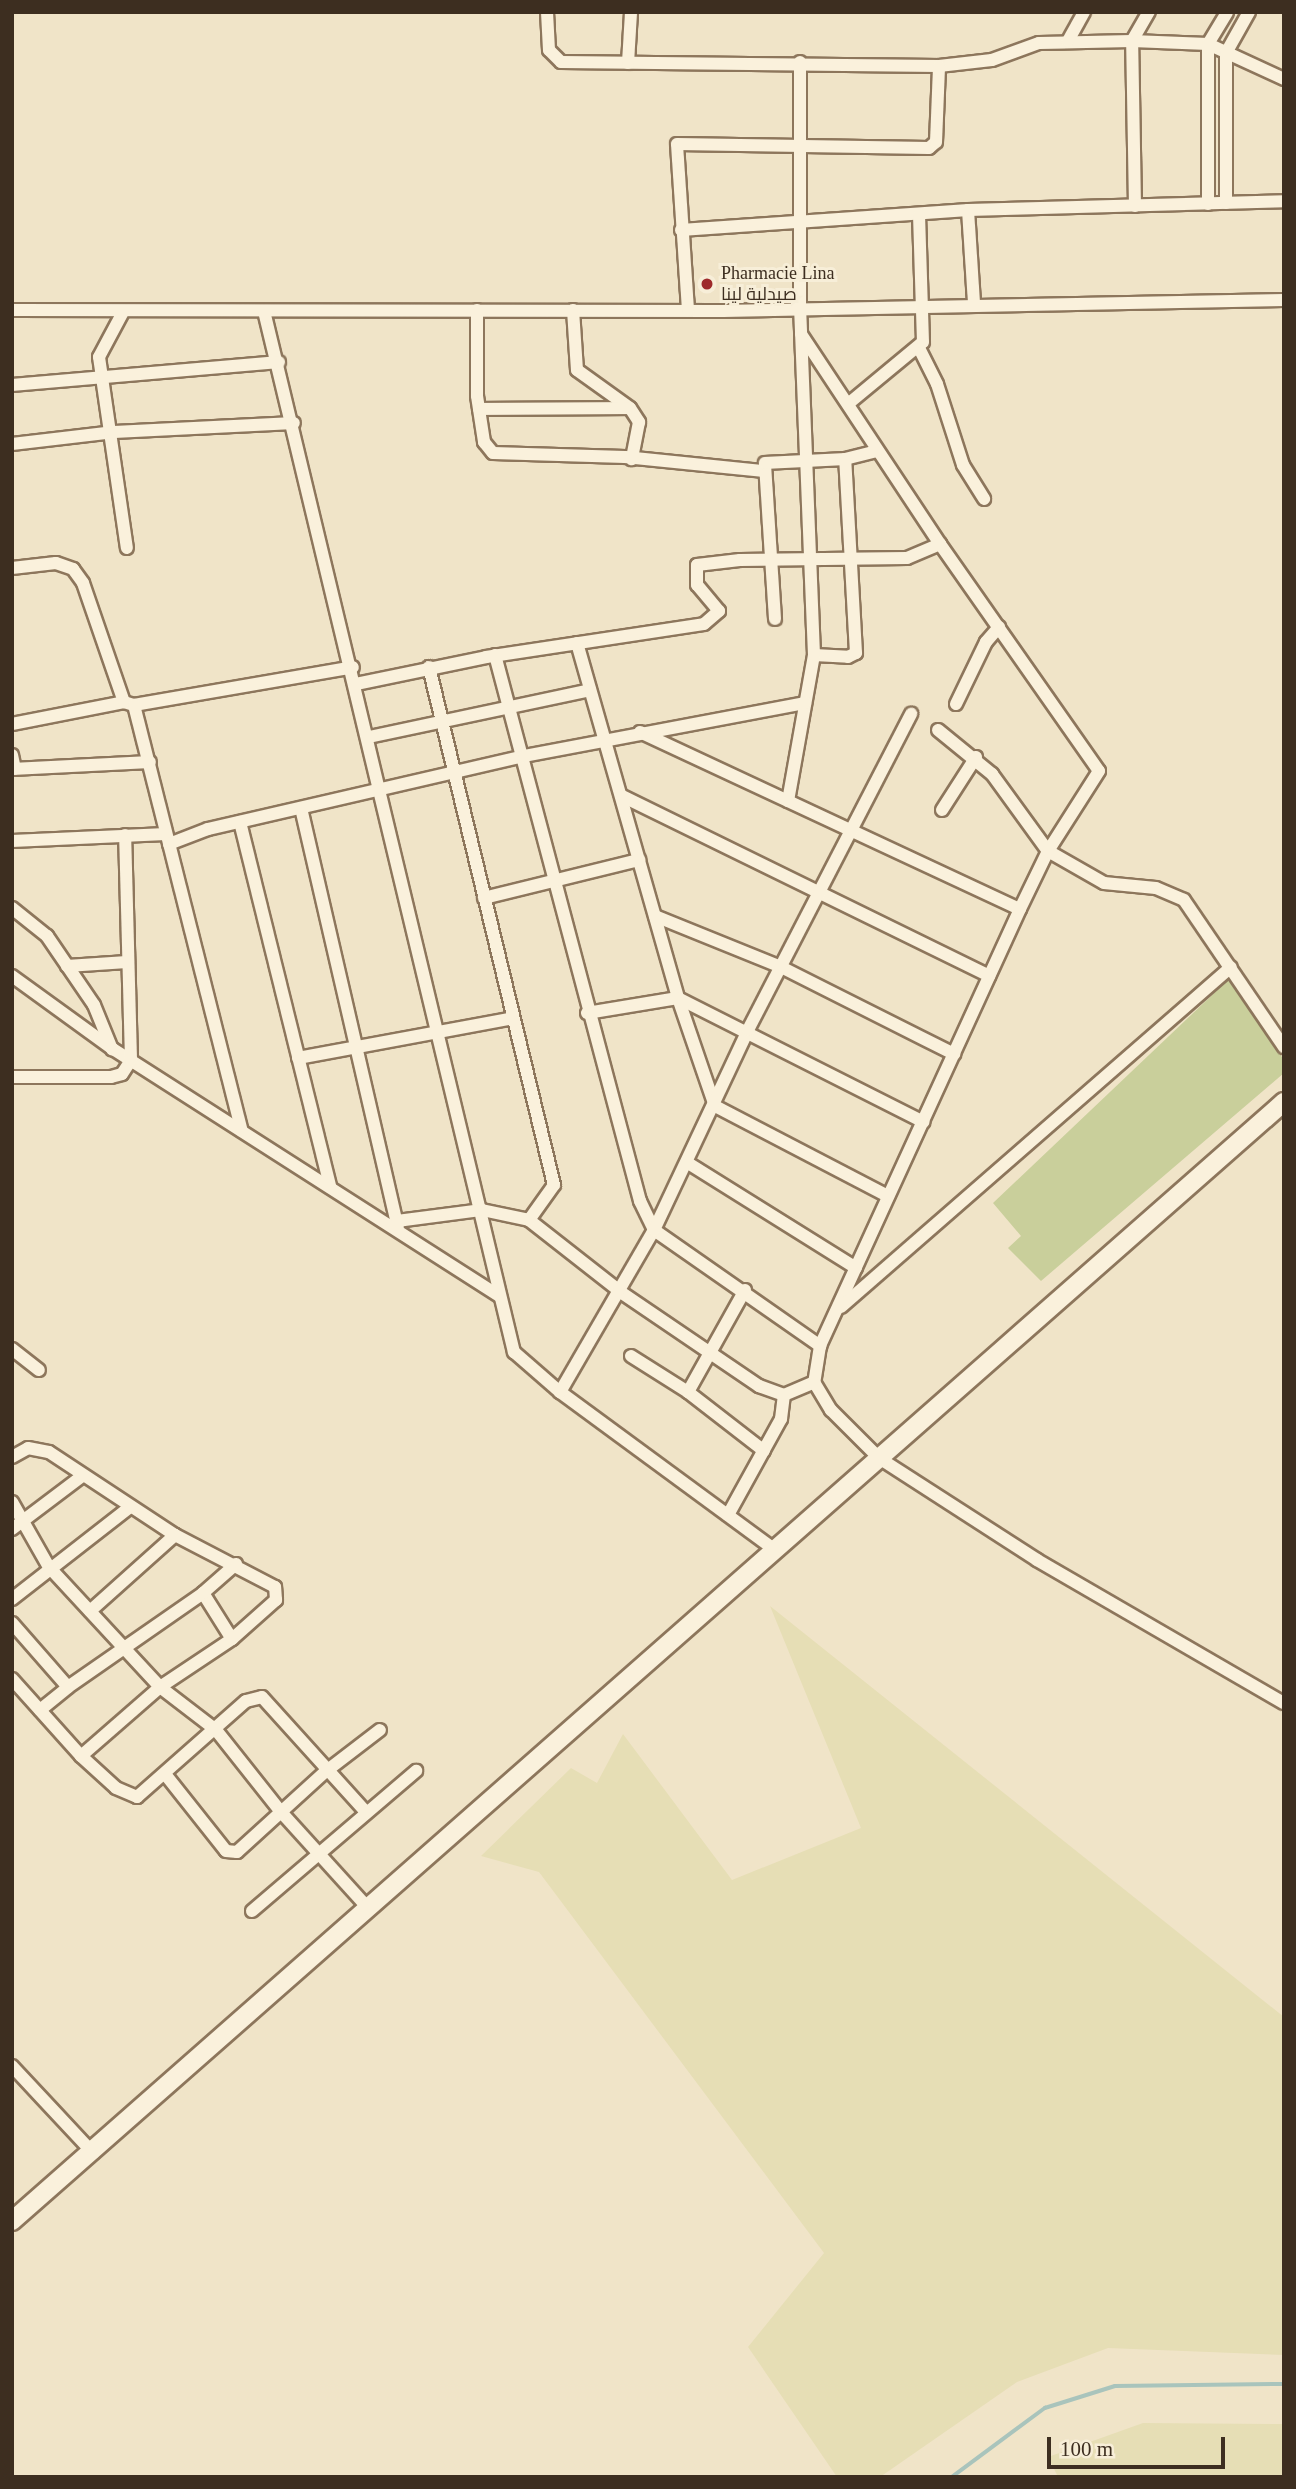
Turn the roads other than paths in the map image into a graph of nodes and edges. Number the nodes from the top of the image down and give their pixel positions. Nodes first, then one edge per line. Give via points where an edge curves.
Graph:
1 (547, 12) edge
2 (631, 12) edge
3 (1084, 12) edge
4 (1149, 12) edge
5 (1227, 12) edge
6 (1249, 12) edge
7 (1069, 41) junction
8 (1132, 41) junction
9 (1208, 44) junction
10 (1226, 53) junction
11 (800, 62) junction
12 (628, 64) junction
13 (939, 66) junction
14 (1284, 79) edge
15 (800, 146) junction
16 (1284, 201) edge
17 (1208, 204) junction
18 (1226, 204) junction
19 (1135, 206) junction
20 (968, 210) junction
21 (919, 215) junction
22 (800, 221) junction
23 (681, 230) junction
24 (1284, 300) edge
25 (974, 303) junction
26 (921, 305) junction
27 (800, 309) junction
28 (12, 310) edge
29 (477, 310) junction
30 (573, 310) junction
31 (688, 310) junction
32 (264, 311) junction
33 (123, 312) junction
34 (801, 334) junction
35 (919, 348) junction
36 (279, 362) junction
37 (103, 379) junction
38 (12, 386) edge
39 (848, 404) junction
40 (630, 408) junction
41 (479, 409) junction
42 (294, 423) junction
43 (114, 432) junction
44 (12, 444) edge
45 (877, 451) junction
46 (632, 459) junction
47 (845, 459) junction
48 (806, 460) junction
49 (764, 471) junction
50 (984, 499) dead end
51 (940, 544) junction
52 (127, 548) dead end
53 (850, 558) junction
54 (771, 559) junction
55 (808, 560) junction
56 (12, 568) edge
57 (775, 619) dead end
58 (999, 627) junction
59 (577, 643) junction
60 (814, 654) junction
61 (495, 655) junction
62 (353, 667) junction
63 (429, 667) junction
64 (356, 684) junction
65 (590, 690) junction
66 (129, 704) junction
67 (805, 704) junction
68 (956, 704) dead end
69 (509, 707) junction
70 (911, 714) dead end
71 (442, 721) junction
72 (12, 724) edge
73 (938, 730) dead end
74 (640, 732) junction
75 (369, 737) junction
76 (606, 738) junction
77 (12, 755) edge
78 (524, 756) junction
79 (976, 757) junction
80 (150, 762) junction
81 (13, 769) edge
82 (454, 774) junction
83 (383, 789) junction
84 (622, 796) junction
85 (788, 801) junction
86 (301, 808) junction
87 (942, 810) dead end
88 (240, 822) junction
89 (853, 828) junction
90 (124, 835) junction
91 (168, 839) junction
92 (12, 841) edge
93 (1048, 851) junction
94 (639, 860) junction
95 (555, 880) junction
96 (820, 893) junction
97 (484, 898) junction
98 (12, 908) edge
99 (1020, 909) junction
100 (655, 916) junction
101 (127, 962) junction
102 (67, 966) junction
103 (781, 967) junction
104 (1231, 967) junction
105 (12, 976) edge
106 (989, 976) junction
107 (678, 998) junction
108 (587, 1013) junction
109 (513, 1018) junction
110 (748, 1030) junction
111 (440, 1031) junction
112 (1284, 1046) edge
113 (358, 1047) junction
114 (113, 1049) junction
115 (954, 1054) junction
116 (298, 1058) junction
117 (131, 1060) junction
118 (12, 1077) edge
119 (1284, 1102) edge
120 (715, 1106) junction
121 (923, 1122) junction
122 (242, 1131) junction
123 (688, 1163) junction
124 (330, 1187) junction
125 (888, 1196) junction
126 (482, 1210) junction
127 (529, 1220) junction
128 (398, 1224) junction
129 (654, 1230) junction
130 (856, 1268) junction
131 (745, 1290) junction
132 (622, 1293) junction
133 (499, 1296) junction
134 (835, 1312) junction
135 (820, 1346) junction
136 (12, 1349) edge
137 (711, 1350) junction
138 (631, 1356) dead end
139 (39, 1370) dead end
140 (814, 1382) junction
141 (560, 1392) junction
142 (688, 1392) junction
143 (784, 1395) junction
144 (764, 1451) junction
145 (12, 1457) edge
146 (879, 1458) junction
147 (82, 1476) junction
148 (12, 1502) edge
149 (130, 1507) junction
150 (728, 1516) junction
151 (17, 1525) edge
152 (175, 1535) junction
153 (775, 1550) junction
154 (236, 1564) junction
155 (50, 1567) junction
156 (203, 1593) junction
157 (12, 1599) edge
158 (90, 1611) junction
159 (12, 1623) edge
160 (232, 1639) junction
161 (120, 1648) junction
162 (12, 1679) edge
163 (68, 1687) junction
164 (160, 1687) junction
165 (1284, 1703) edge
166 (40, 1710) junction
167 (216, 1730) junction
168 (380, 1730) dead end
169 (81, 1756) junction
170 (416, 1770) dead end
171 (325, 1772) junction
172 (165, 1774) junction
173 (364, 1810) junction
174 (281, 1812) junction
175 (319, 1854) junction
176 (369, 1909) junction
177 (252, 1911) dead end
178 (12, 2066) edge
179 (93, 2153) junction
180 (12, 2221) edge

1 - 12 street via 549,50 555,60
2 - 12 street
3 - 7 street
4 - 8 street
5 - 9 street
6 - 10 street
7 - 8 street
7 - 13 street via 1039,43 992,60
8 - 9 street
8 - 19 street
9 - 10 street
9 - 17 street
10 - 14 street
10 - 18 street
11 - 12 street
11 - 13 street
11 - 15 street
13 - 15 street via 934,145
15 - 22 street
15 - 23 street via 680,142 676,148
16 - 18 street
17 - 18 street
17 - 19 street
19 - 20 street
20 - 21 street
20 - 25 street
21 - 22 street
21 - 26 street
22 - 23 street
22 - 27 street
23 - 31 street
24 - 25 street
25 - 26 street
26 - 27 street
26 - 35 street via 924,333
27 - 31 street
27 - 34 street
28 - 33 street
29 - 30 street
29 - 32 street
29 - 41 street
30 - 31 street
30 - 40 street via 577,370
32 - 33 street
32 - 36 street
33 - 37 street via 100,349
34 - 39 street
34 - 48 street
35 - 39 street
35 - 50 street via 937,384 963,465
36 - 37 street
36 - 42 street
37 - 38 street
37 - 43 street
39 - 45 street
40 - 41 street
40 - 46 street via 640,428
41 - 46 street via 484,442 493,453
42 - 43 street
42 - 62 street
43 - 44 street
43 - 52 street
45 - 47 street
45 - 51 street
46 - 49 street
47 - 48 street
47 - 53 street
48 - 49 street via 771,460
48 - 55 street
49 - 54 street
51 - 53 street via 914,557
51 - 58 street
53 - 55 street
53 - 60 street via 856,653 848,657
54 - 55 street
54 - 57 street
54 - 59 street via 697,565 697,585 718,605 713,621
55 - 60 street
56 - 66 street via 56,563 73,569 83,583
58 - 68 street via 986,642
58 - 93 street via 1099,771
59 - 61 street
59 - 65 street
60 - 67 street
61 - 63 street
61 - 69 street
62 - 64 street
62 - 66 street
63 - 64 street
63 - 71 street
64 - 75 street
65 - 69 street
65 - 76 street
66 - 72 street
66 - 80 street
67 - 74 street
67 - 85 street
69 - 71 street
69 - 78 street
70 - 89 street
71 - 75 street
71 - 82 street
73 - 79 street
74 - 76 street
74 - 85 street
75 - 83 street
76 - 78 street
76 - 84 street
77 - 81 street
78 - 82 street
78 - 95 street
79 - 87 street
79 - 93 street
80 - 81 street
80 - 91 street
82 - 83 street
82 - 97 street
83 - 86 street
83 - 111 street
84 - 94 street
84 - 96 street
85 - 89 street
86 - 88 street
86 - 113 street
88 - 91 street
88 - 116 street
89 - 96 street
89 - 99 street
90 - 91 street
90 - 92 street
90 - 101 street
91 - 122 street
93 - 99 street
93 - 104 street via 1104,883 1178,895
94 - 95 street
94 - 100 street
95 - 97 street
95 - 108 street
96 - 103 street
96 - 106 street
97 - 109 street
98 - 102 street via 47,936
99 - 106 street
100 - 103 street
100 - 107 street
101 - 102 street
101 - 117 street
102 - 114 street via 94,1005
103 - 110 street
103 - 115 street
104 - 112 street
104 - 134 street
105 - 114 street
106 - 115 street
107 - 108 street
107 - 110 street
107 - 120 street
108 - 129 street via 633,1179
109 - 111 street
109 - 127 street via 554,1185
110 - 120 street
110 - 121 street
111 - 113 street
111 - 126 street
113 - 116 street
113 - 128 street
114 - 117 street
115 - 121 street
116 - 124 street
117 - 118 street via 122,1073 111,1077
117 - 122 street
119 - 146 street
120 - 123 street
120 - 125 street
121 - 125 street
122 - 124 street
123 - 129 street
123 - 130 street
124 - 128 street
125 - 130 street
126 - 127 street
126 - 128 street
126 - 133 street
127 - 132 street
128 - 133 street
129 - 131 street
129 - 132 street
130 - 134 street
131 - 135 street
131 - 137 street
132 - 137 street
132 - 141 street
133 - 141 street via 514,1352
134 - 135 street
135 - 140 street
136 - 139 street
137 - 142 street
137 - 143 street via 759,1386
138 - 142 street
140 - 143 street
140 - 146 street via 831,1410
141 - 150 street
142 - 144 street
143 - 144 street via 784,1410
144 - 150 street
145 - 147 street via 39,1448
146 - 153 street
146 - 165 street via 1037,1560
147 - 149 street
147 - 151 street
148 - 151 street
149 - 152 street
149 - 155 street
150 - 153 street
151 - 155 street
152 - 154 street
152 - 158 street
153 - 176 street
154 - 156 street
154 - 160 street via 277,1592 275,1600
155 - 157 street
155 - 158 street
156 - 160 street
156 - 161 street
158 - 161 street
159 - 163 street
160 - 164 street
161 - 163 street
161 - 164 street
162 - 166 street
163 - 166 street
164 - 167 street
164 - 169 street
166 - 169 street
167 - 171 street via 252,1696 262,1698
167 - 172 street
167 - 174 street
168 - 171 street
169 - 172 street via 131,1796 143,1795
170 - 173 street
171 - 173 street
171 - 174 street
172 - 174 street via 232,1853
173 - 175 street
174 - 175 street
175 - 176 street
175 - 177 street
176 - 179 street
178 - 179 street
179 - 180 street

